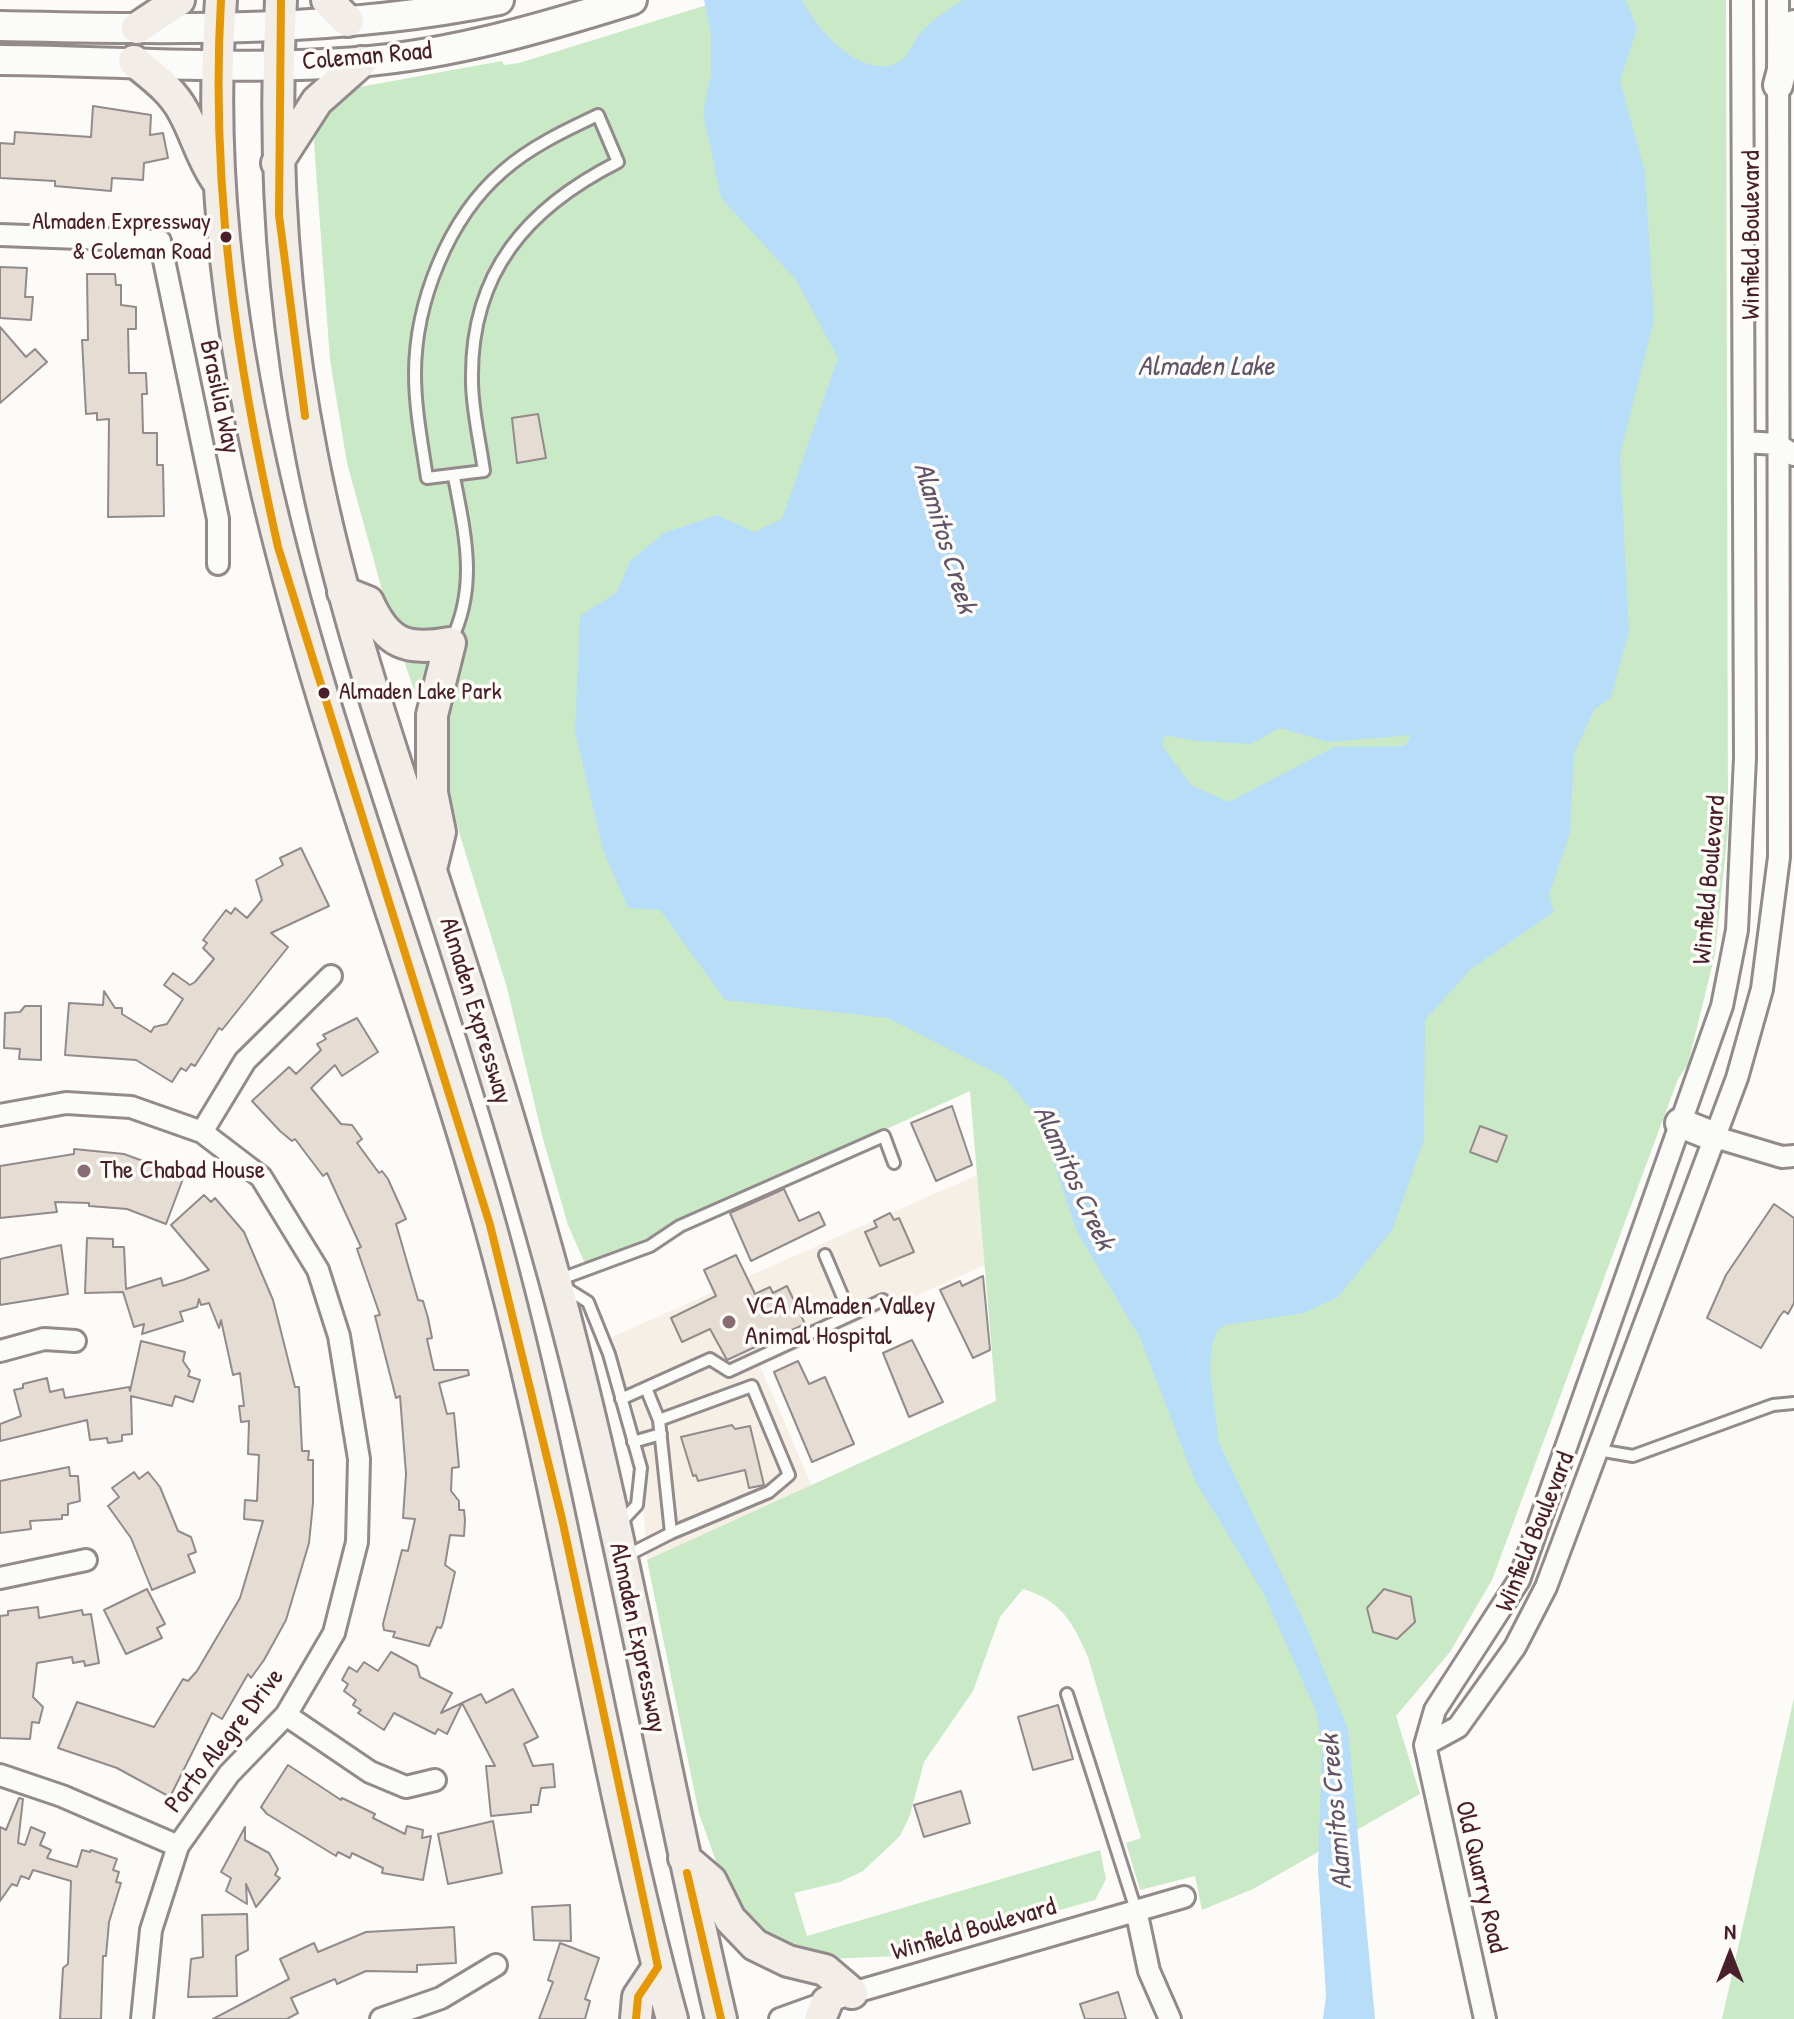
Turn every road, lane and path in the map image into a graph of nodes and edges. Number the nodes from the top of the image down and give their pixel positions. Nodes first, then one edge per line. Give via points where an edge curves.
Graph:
1 (179, 0) edge
2 (221, 0) edge
3 (499, 0) edge
4 (632, 0) edge
5 (1742, 0) edge
6 (1778, 0) edge
7 (338, 10) edge
8 (280, 13) edge
9 (1794, 25) edge
10 (0, 26) edge
11 (137, 28) junction
12 (220, 30) junction
13 (0, 60) edge
14 (134, 61) junction
15 (361, 62) junction
16 (218, 64) junction
17 (278, 64) junction
18 (1778, 85) junction
19 (277, 163) junction
20 (219, 185) junction
21 (0, 235) edge
22 (1744, 442) junction
23 (1788, 445) edge
24 (454, 477) junction
25 (218, 564) dead end
26 (343, 592) junction
27 (450, 643) junction
28 (431, 871) junction
29 (331, 976) dead end
30 (0, 1115) edge
31 (1680, 1123) junction
32 (202, 1132) junction
33 (1715, 1137) junction
34 (1794, 1156) edge
35 (894, 1163) dead end
36 (825, 1255) dead end
37 (556, 1281) junction
38 (883, 1300) dead end
39 (850, 1314) junction
40 (75, 1341) dead end
41 (0, 1351) edge
42 (646, 1388) junction
43 (621, 1399) junction
44 (1794, 1403) edge
45 (659, 1420) junction
46 (661, 1434) junction
47 (633, 1442) junction
48 (1598, 1450) junction
49 (671, 1533) junction
50 (618, 1544) junction
51 (86, 1560) dead end
52 (0, 1578) edge
53 (1067, 1694) dead end
54 (286, 1715) junction
55 (1425, 1745) junction
56 (0, 1775) edge
57 (435, 1780) dead end
58 (178, 1846) junction
59 (684, 1858) junction
60 (1184, 1897) dead end
61 (1136, 1910) junction
62 (496, 1965) dead end
63 (658, 1967) junction
64 (833, 2005) edge
65 (142, 2019) edge
66 (381, 2019) edge
67 (636, 2019) edge
68 (672, 2019) edge
69 (721, 2019) edge
70 (780, 2019) edge
71 (1170, 2019) edge
72 (1485, 2019) edge

1 - 11 main road
2 - 12 main road, Almaden Expressway
3 - 7 street, Coleman Road via 426,13
4 - 15 street, Coleman Road via 495,41
5 - 22 street, Winfield Boulevard
6 - 18 street, Winfield Boulevard
7 - 8 street, Coleman Road
8 - 12 street, Coleman Road
8 - 17 main road, Almaden Expressway
9 - 18 street
10 - 11 street, Coleman Road
11 - 12 street, Coleman Road
12 - 16 main road, Almaden Expressway
13 - 14 street, Coleman Road
14 - 16 street, Coleman Road
14 - 20 main road via 182,109
15 - 17 street, Coleman Road
15 - 19 main road via 317,101
16 - 17 street, Coleman Road
16 - 20 main road, Almaden Expressway
17 - 19 main road, Almaden Expressway
18 - 23 street, Winfield Boulevard
19 - 26 main road, Almaden Expressway via 300,385
20 - 63 main road, Almaden Expressway via 231,305 257,460 278,547 490,1225 562,1519
21 - 25 street, Brasilia Way via 160,241 218,519
22 - 23 street
22 - 31 street, Winfield Boulevard via 1745,758 1737,930 1722,1006
23 - 33 street, Winfield Boulevard via 1779,857 1762,989
24 - 24 lane via 484,471 472,383 474,338 486,294 531,221 563,192 618,162 598,115 503,170 457,227 436,270 420,327 417,409 427,478
24 - 27 lane via 469,568 465,605
26 - 27 main road via 368,602 378,623 397,642 412,647
26 - 28 main road, Almaden Expressway
27 - 28 main road via 432,715 432,782 440,832
28 - 37 main road, Almaden Expressway
29 - 32 street via 245,1061
30 - 32 street, Porto Alegre Drive via 66,1103 131,1107
31 - 33 street
31 - 55 street, Winfield Boulevard via 1519,1580 1435,1710
32 - 54 street, Porto Alegre Drive via 261,1177 318,1270 339,1336 359,1459 357,1542 334,1633
33 - 34 street
33 - 48 street, Winfield Boulevard
35 - 37 lane via 884,1136 680,1226 650,1246
36 - 39 lane
37 - 43 lane via 588,1302
37 - 50 main road, Almaden Expressway
38 - 39 lane
39 - 42 lane via 729,1371 710,1359
40 - 41 street via 44,1339
42 - 43 lane
42 - 45 lane
43 - 47 lane
44 - 48 lane via 1773,1405 1633,1456
45 - 46 lane
45 - 49 lane via 752,1386 789,1475 769,1492
46 - 47 lane
46 - 49 lane
47 - 50 lane via 641,1468 637,1505
48 - 55 street, Winfield Boulevard via 1546,1587 1515,1647 1458,1727
49 - 50 lane
50 - 59 main road, Almaden Expressway
51 - 52 street
53 - 61 lane
54 - 57 street via 370,1772 406,1787
54 - 58 street, Porto Alegre Drive via 229,1774
55 - 72 street, Old Quarry Road
56 - 58 street
58 - 65 street, Porto Alegre Drive via 151,1930
59 - 64 main road via 711,1881 730,1919 755,1945 779,1958 825,1970
59 - 69 main road, Almaden Expressway
60 - 61 street, Winfield Boulevard
61 - 64 street, Winfield Boulevard
61 - 71 street via 1149,1971
62 - 66 street via 441,1998
63 - 67 main road via 638,1997
63 - 68 main road, Almaden Expressway
64 - 70 street, Winfield Boulevard

